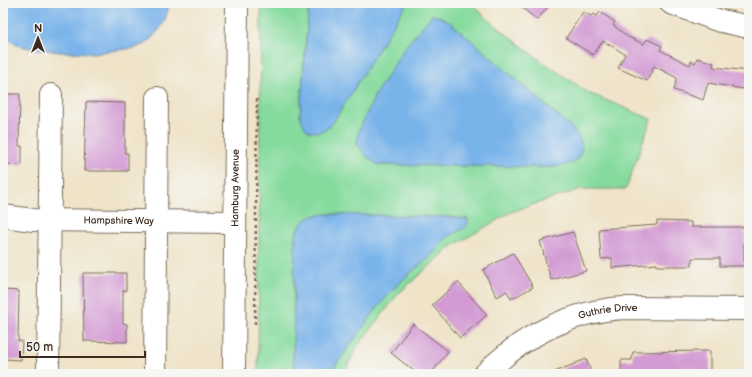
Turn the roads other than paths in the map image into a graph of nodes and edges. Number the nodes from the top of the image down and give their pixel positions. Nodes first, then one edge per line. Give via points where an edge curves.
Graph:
1 (237, 3) edge
2 (671, 3) edge
3 (749, 27) edge
4 (51, 95) dead end
5 (157, 98) dead end
6 (3, 216) edge
7 (50, 220) junction
8 (156, 221) junction
9 (235, 222) junction
10 (749, 309) edge
11 (48, 374) edge
12 (155, 374) edge
13 (234, 374) edge
14 (485, 374) edge

1 - 9 street, Hamburg Avenue
2 - 3 street via 717,20
4 - 7 street
5 - 8 street
6 - 7 street, Hampshire Way
7 - 8 street, Hampshire Way
7 - 11 street
8 - 9 street, Hampshire Way
8 - 12 street
9 - 13 street, Hamburg Avenue
10 - 14 street, Guthrie Drive via 624,308 591,313 562,322 534,336 509,352

